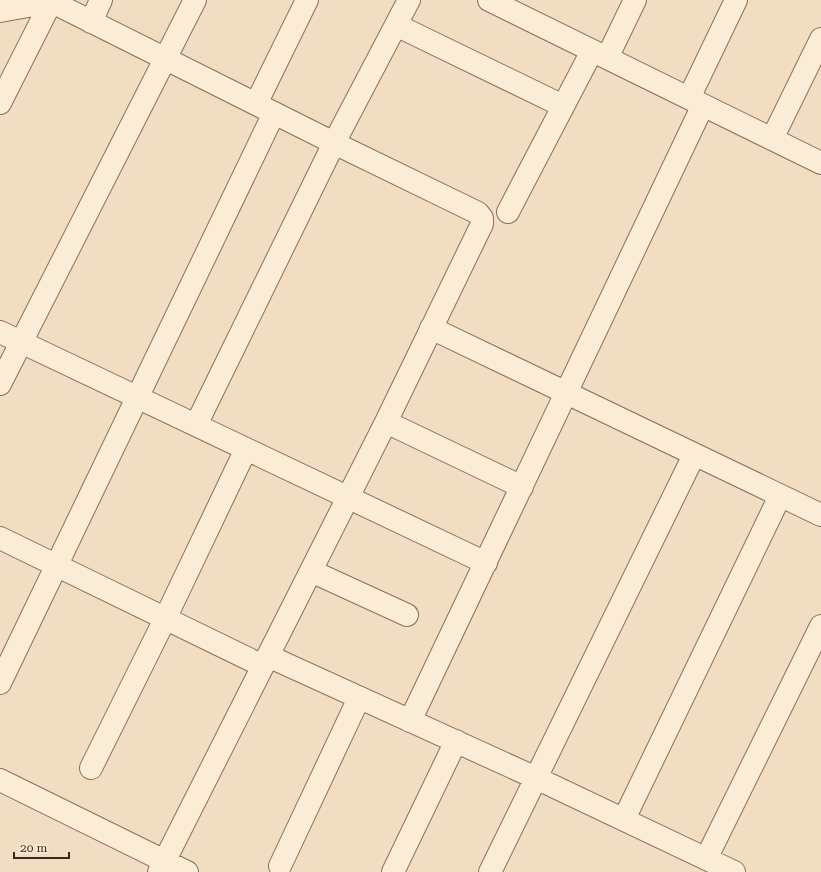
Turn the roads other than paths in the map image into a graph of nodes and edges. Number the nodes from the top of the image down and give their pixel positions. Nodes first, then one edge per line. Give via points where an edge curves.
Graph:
1 (101, 0) edge
2 (195, 0) edge
3 (307, 0) edge
4 (408, 0) edge
5 (489, 0) edge
6 (635, 0) edge
7 (736, 0) edge
8 (49, 1) edge
9 (523, 8) edge
10 (0, 11) edge
11 (91, 22) junction
12 (396, 25) junction
13 (821, 39) edge
14 (599, 54) junction
15 (165, 59) junction
16 (696, 102) junction
17 (0, 104) edge
18 (563, 106) junction
19 (265, 109) junction
20 (772, 139) junction
21 (334, 143) junction
22 (821, 163) edge
23 (508, 212) dead end
24 (431, 328) junction
25 (0, 332) edge
26 (21, 342) junction
27 (0, 384) edge
28 (566, 394) junction
29 (137, 397) junction
30 (386, 422) junction
31 (196, 425) junction
32 (246, 449) junction
33 (694, 454) junction
34 (522, 487) junction
35 (780, 496) junction
36 (346, 498) junction
37 (821, 515) edge
38 (0, 538) edge
39 (486, 563) junction
40 (56, 566) junction
41 (311, 571) junction
42 (407, 615) dead end
43 (165, 619) junction
44 (821, 626) edge
45 (266, 661) junction
46 (0, 683) edge
47 (359, 698) junction
48 (410, 721) junction
49 (456, 742) junction
50 (91, 768) dead end
51 (536, 778) junction
52 (0, 780) edge
53 (624, 819) junction
54 (707, 857) junction
55 (280, 866) dead end
56 (162, 867) edge
57 (187, 872) edge
58 (393, 872) edge
59 (490, 872) edge
60 (734, 872) edge

1 - 11 street
2 - 15 street
3 - 19 street
4 - 12 street
5 - 9 street
6 - 14 street
7 - 16 street
8 - 10 street
8 - 11 street
8 - 17 street
9 - 14 street
11 - 15 street
12 - 18 street
12 - 21 street
13 - 20 street
14 - 16 street
14 - 18 street
15 - 19 street
15 - 26 street
16 - 20 street
16 - 28 street
18 - 23 street
19 - 21 street
19 - 29 street
20 - 22 street
21 - 24 street via 478,213 482,218 482,224
21 - 31 street
24 - 28 street
24 - 30 street
25 - 26 street
26 - 27 street
26 - 29 street
28 - 33 street
28 - 34 street
29 - 31 street
29 - 40 street
30 - 34 street
30 - 36 street
31 - 32 street
32 - 36 street
32 - 43 street
33 - 35 street
33 - 51 street
34 - 39 street
35 - 37 street
35 - 53 street
36 - 39 street
36 - 41 street
38 - 40 street
39 - 48 street
40 - 43 street
40 - 46 street
41 - 42 street
41 - 45 street
43 - 45 street
43 - 50 street
44 - 54 street
45 - 47 street
45 - 56 street
47 - 48 street
47 - 55 street
48 - 49 street
49 - 51 street
49 - 58 street
51 - 53 street
51 - 59 street
52 - 56 street
53 - 54 street
54 - 60 street
56 - 57 street

